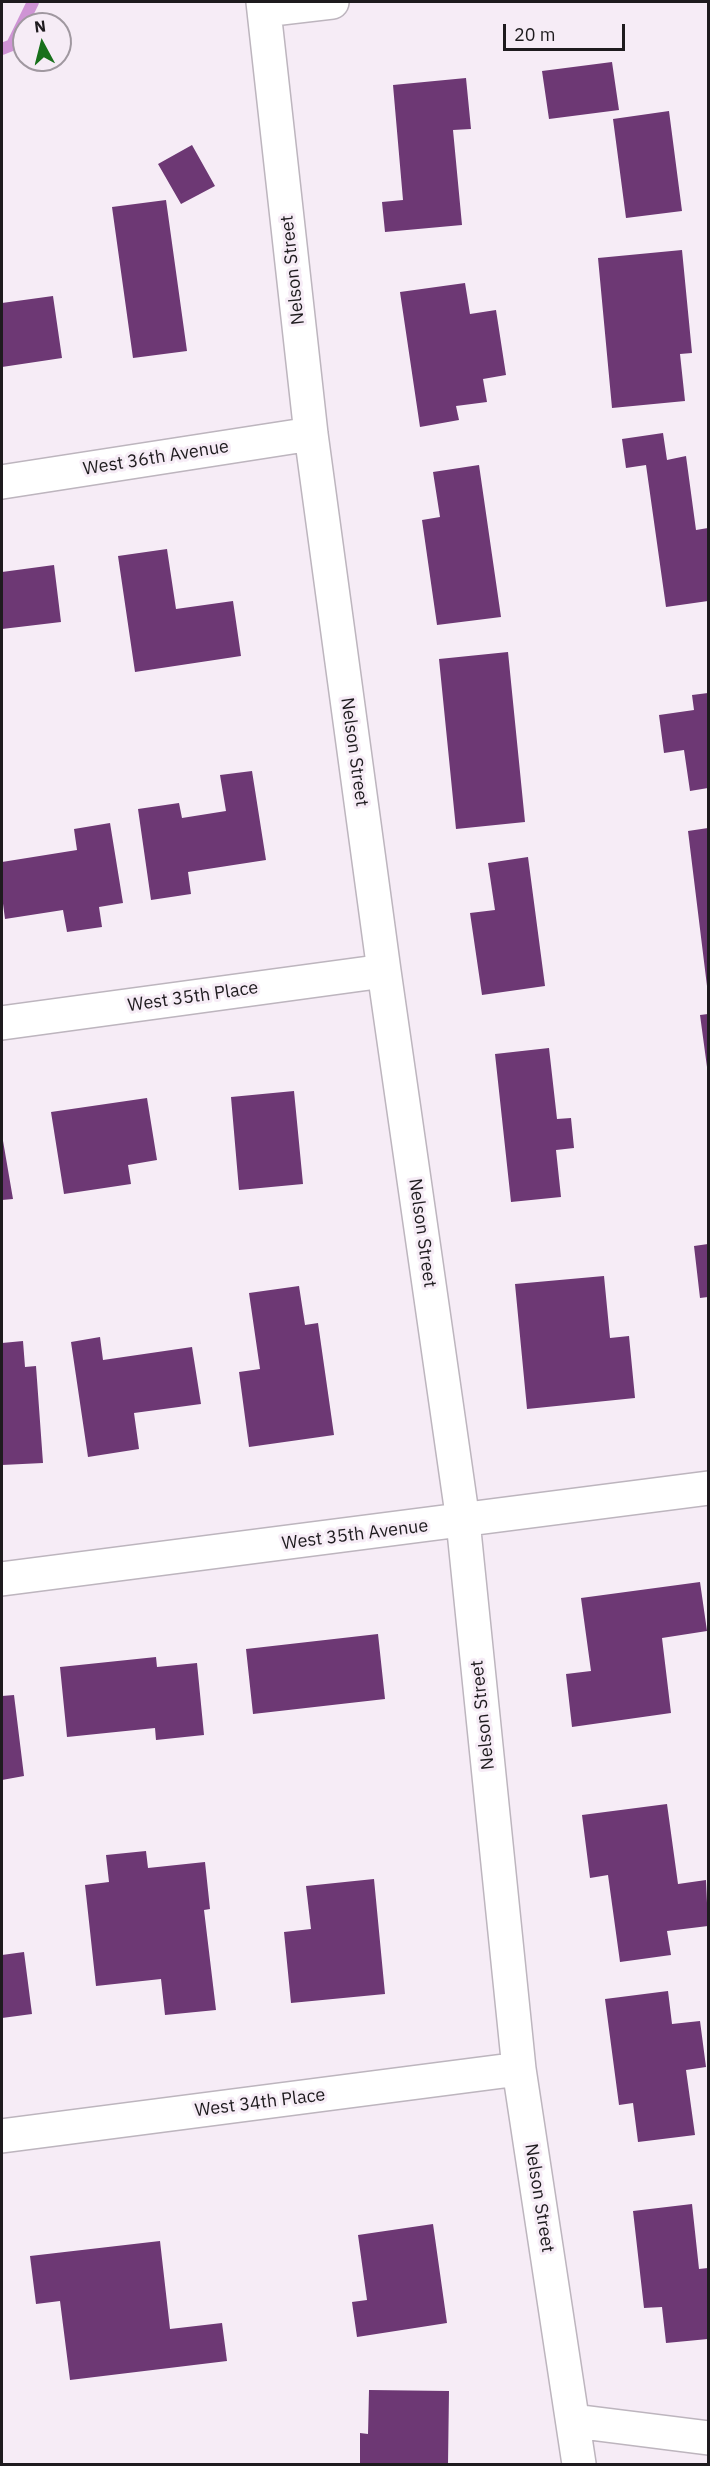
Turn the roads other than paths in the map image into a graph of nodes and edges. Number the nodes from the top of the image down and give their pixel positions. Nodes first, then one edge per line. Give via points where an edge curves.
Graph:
1 (332, 2) edge
2 (263, 6) edge
3 (311, 434) junction
4 (2, 482) edge
5 (384, 971) junction
6 (2, 1023) edge
7 (708, 1488) edge
8 (463, 1521) junction
9 (2, 1579) edge
10 (519, 2069) junction
11 (2, 2136) edge
12 (574, 2421) junction
13 (708, 2438) edge
14 (579, 2464) edge

1 - 2 street
2 - 3 street, Nelson Street
3 - 4 street, West 36th Avenue
3 - 5 street, Nelson Street
5 - 6 street, West 35th Place
5 - 8 street, Nelson Street
7 - 8 street, West 35th Avenue
8 - 9 street, West 35th Avenue
8 - 10 street, Nelson Street
10 - 11 street, West 34th Place
10 - 12 street, Nelson Street
12 - 13 street
12 - 14 street, Nelson Street

